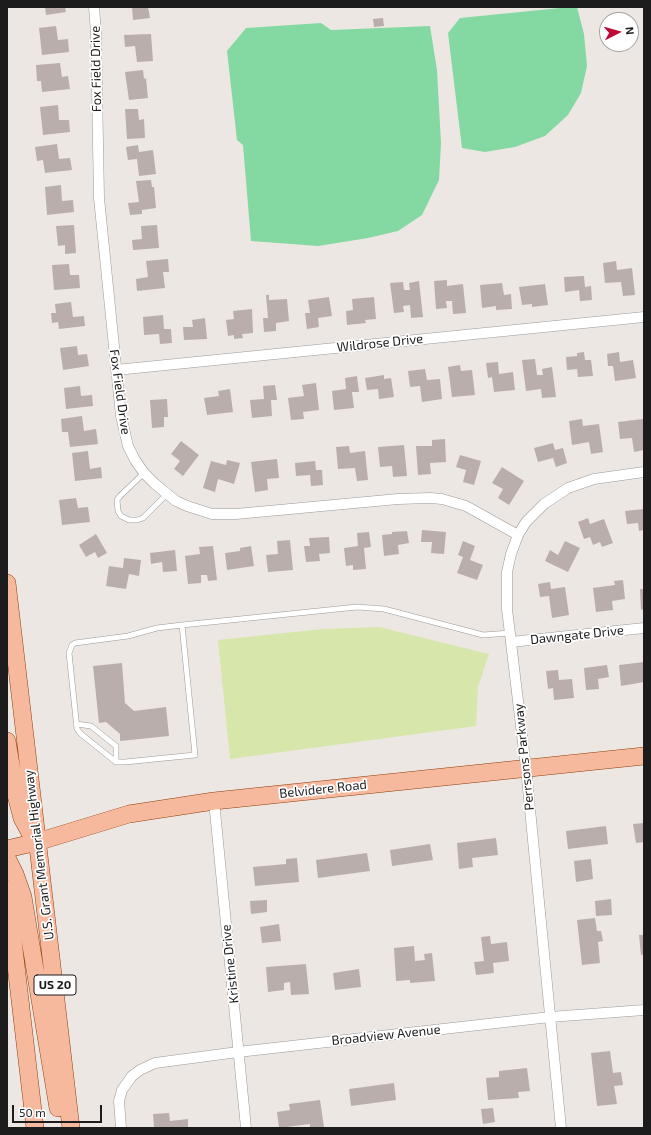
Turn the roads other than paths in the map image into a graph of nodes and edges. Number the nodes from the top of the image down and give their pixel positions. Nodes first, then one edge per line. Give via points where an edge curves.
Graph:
1 (94, 7) edge
2 (644, 317) edge
3 (116, 370) junction
4 (644, 472) edge
5 (144, 473) junction
6 (166, 494) junction
7 (518, 535) junction
8 (7, 583) edge
9 (182, 625) junction
10 (644, 628) edge
11 (510, 638) junction
12 (76, 724) junction
13 (7, 741) edge
14 (644, 756) edge
15 (116, 762) junction
16 (526, 768) junction
17 (214, 801) junction
18 (37, 842) junction
19 (7, 849) edge
20 (7, 858) edge
21 (7, 889) edge
22 (644, 1010) edge
23 (550, 1017) junction
24 (238, 1052) junction
25 (35, 1128) edge
26 (63, 1128) edge
27 (71, 1128) edge
28 (121, 1128) edge
29 (246, 1128) edge
30 (561, 1128) edge

1 - 3 street, Fox Field Drive via 98,198
2 - 3 street, Wildrose Drive
3 - 5 street, Fox Field Drive via 123,429 128,446
4 - 7 street, Perrsons Parkway via 594,479 568,488 544,504 526,522
5 - 6 street, Fox Field Drive
5 - 6 lane via 117,500 121,516 129,520 143,518
6 - 7 street, Fox Field Drive via 187,506 212,514 398,499 442,499 466,506
7 - 11 street, Perrsons Parkway via 507,572
8 - 18 main road, U.S. Grant Memorial Highway / US 20
9 - 11 lane via 367,607 384,609 483,635
9 - 12 lane via 72,645 69,653
9 - 15 lane via 195,755
10 - 11 street, Dawngate Drive
11 - 16 street, Perrsons Parkway
12 - 15 lane via 80,734
12 - 15 lane via 91,726 116,746
13 - 18 main road via 22,818
14 - 16 main road, Belvidere Road
16 - 17 main road, Belvidere Road
16 - 23 street, Perrsons Parkway
17 - 18 main road, Belvidere Road via 129,814
17 - 24 street, Kristine Drive
18 - 19 main road, Belvidere Road
18 - 27 main road, U.S. Grant Memorial Highway / US 20
20 - 26 main road via 23,897
21 - 25 main road, US 20
22 - 23 street, Broadview Avenue
23 - 24 street, Broadview Avenue
23 - 30 street, Perrsons Parkway
24 - 28 street, Broadview Avenue via 155,1063 140,1070 122,1090 119,1101
24 - 29 street, Kristine Drive

